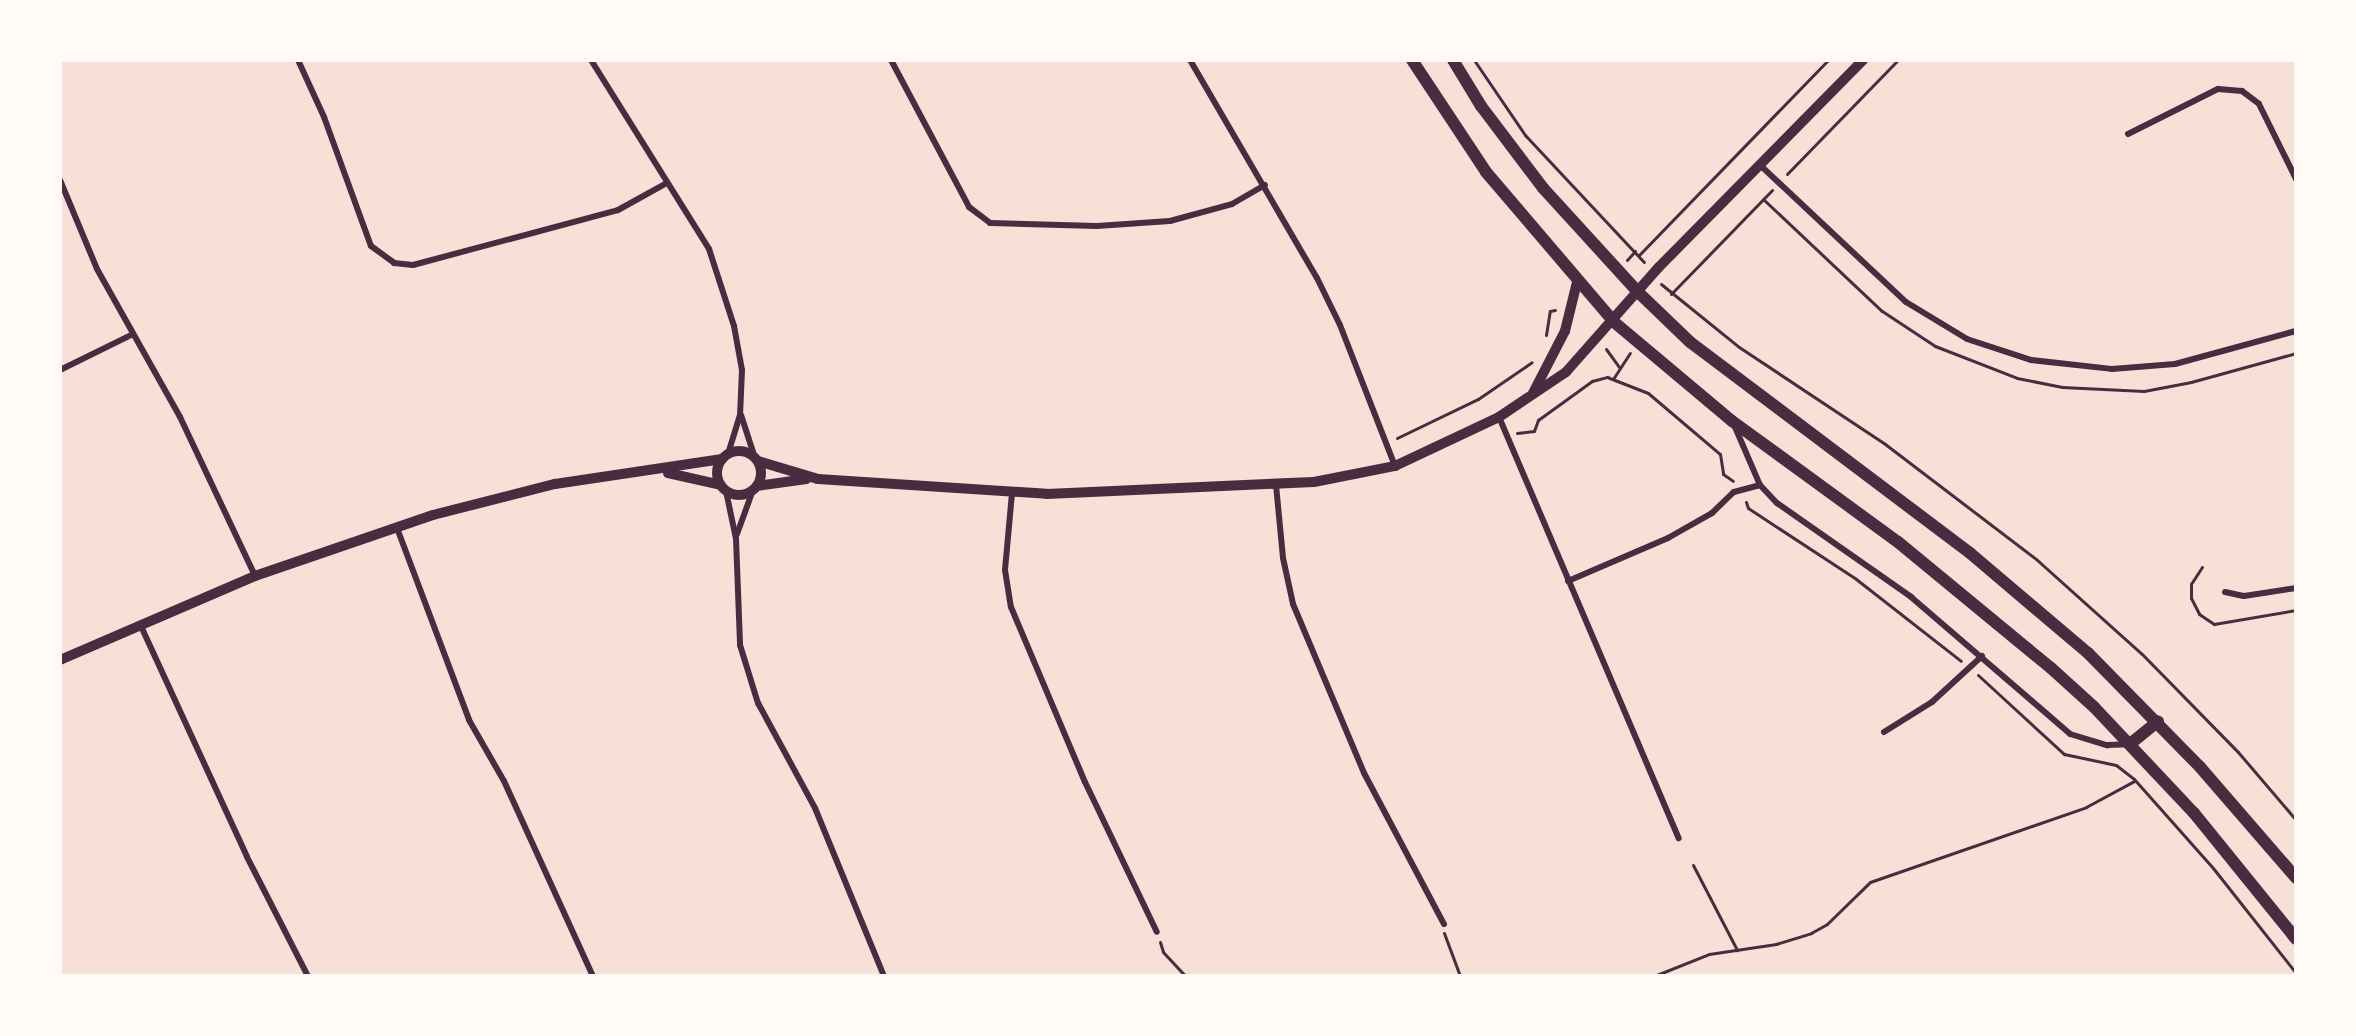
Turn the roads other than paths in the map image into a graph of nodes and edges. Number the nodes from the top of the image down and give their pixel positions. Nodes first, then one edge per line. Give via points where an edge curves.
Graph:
1 (297, 60) edge
2 (591, 60) edge
3 (891, 60) edge
4 (1190, 60) edge
5 (1412, 60) edge
6 (1453, 60) edge
7 (1863, 60) edge
8 (2128, 134) dead end
9 (1760, 165) junction
10 (2296, 179) edge
11 (60, 180) edge
12 (667, 183) junction
13 (1265, 185) junction
14 (1577, 282) junction
15 (1638, 292) junction
16 (1614, 322) junction
17 (2296, 331) edge
18 (131, 335) junction
19 (60, 370) edge
20 (1532, 396) junction
21 (740, 415) junction
22 (1499, 417) junction
23 (1732, 421) junction
24 (725, 457) junction
25 (757, 459) junction
26 (1395, 466) junction
27 (654, 472) junction
28 (818, 479) junction
29 (1760, 484) junction
30 (1276, 485) junction
31 (723, 488) junction
32 (755, 488) junction
33 (1012, 493) junction
34 (397, 528) junction
35 (736, 538) junction
36 (255, 576) junction
37 (1568, 581) junction
38 (2296, 588) edge
39 (2225, 592) dead end
40 (139, 624) junction
41 (1982, 656) junction
42 (60, 660) edge
43 (2158, 721) junction
44 (1884, 732) dead end
45 (2130, 744) junction
46 (1679, 838) dead end
47 (2296, 878) edge
48 (1444, 924) road end
49 (1157, 932) road end
50 (2296, 939) edge
51 (308, 976) edge
52 (593, 976) edge
53 (884, 976) edge

1 - 12 street via 324,117 371,246 394,263 413,264 618,210
2 - 12 street
3 - 13 street via 969,207 990,222 1096,226 1170,221 1232,204
4 - 13 street
5 - 14 main road via 1486,172
6 - 15 main road via 1481,106 1543,188
7 - 9 street
8 - 10 street via 2218,89 2242,91 2259,104
9 - 15 street
9 - 17 street via 1906,302 1967,339 2031,360 2112,369 2175,364
11 - 18 street
12 - 21 street via 709,249 734,326 742,370
13 - 26 street via 1340,325
14 - 16 main road
14 - 20 street via 1555,353
15 - 16 street
15 - 43 main road via 1690,342 2032,604
16 - 20 street via 1566,372
16 - 23 main road
18 - 19 street
18 - 36 street via 180,417
20 - 22 street
21 - 24 street
21 - 25 street
22 - 26 street
22 - 37 street
23 - 29 street
23 - 45 main road via 1957,588 2051,668
24 - 25 street via 742,451
24 - 27 street
24 - 31 street via 717,472
25 - 28 street
25 - 32 street via 761,474
26 - 30 street via 1334,479
27 - 31 street
27 - 34 street via 509,493
28 - 32 street
28 - 33 street
29 - 37 street via 1740,489 1712,513 1668,538
29 - 41 street via 1776,503 1911,597
30 - 33 street
30 - 48 street via 1283,558 1293,604 1364,774
31 - 32 street via 740,495
31 - 35 street
32 - 35 street
33 - 49 street via 1005,570 1011,607 1085,782
34 - 36 street
34 - 52 street via 469,720 504,781
35 - 53 street via 740,645 758,704 814,808
36 - 40 street
37 - 46 street
38 - 39 street via 2254,596
40 - 42 street
40 - 51 street via 247,857
41 - 44 street via 1932,702
41 - 45 street via 2070,734 2107,745
43 - 45 main road
43 - 47 main road
45 - 50 main road via 2242,869

